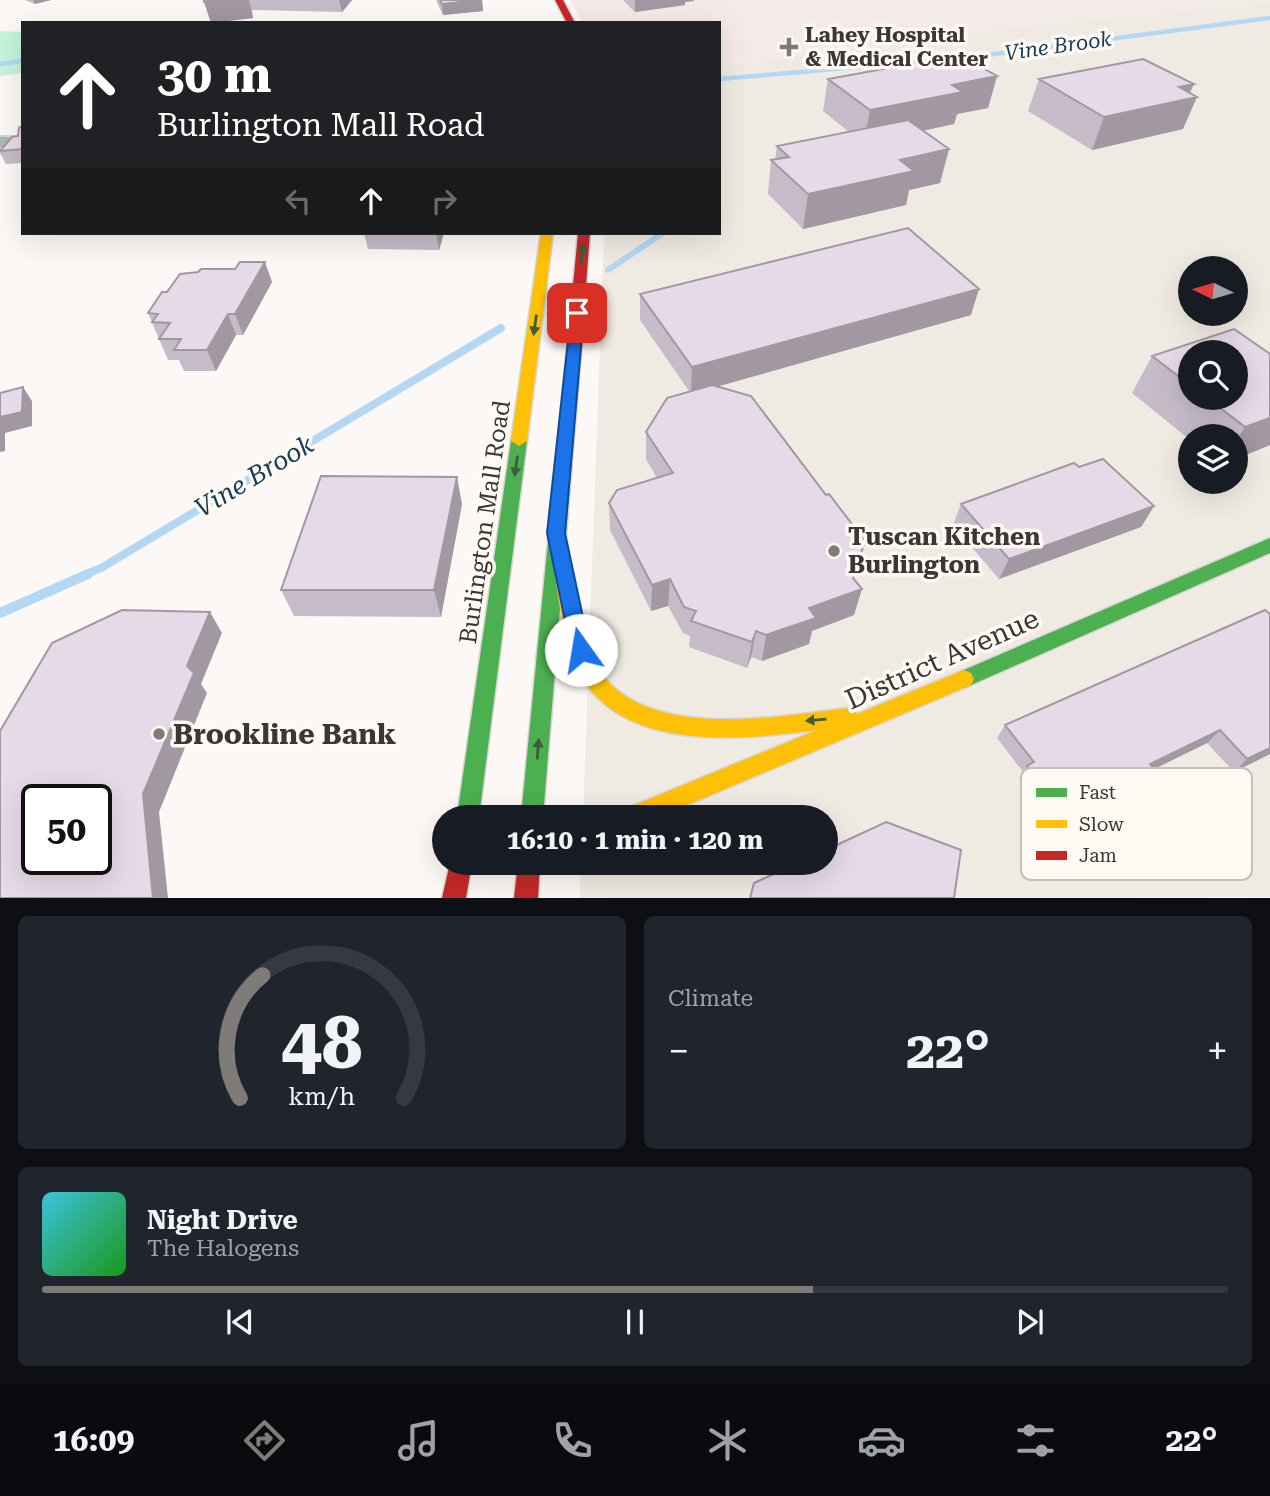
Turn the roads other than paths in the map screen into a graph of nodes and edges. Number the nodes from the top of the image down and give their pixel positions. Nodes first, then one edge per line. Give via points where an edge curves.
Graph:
1 (559, 0) edge
2 (569, 21) edge
3 (0, 142) edge
4 (21, 142) edge
5 (547, 235) edge
6 (584, 235) edge
7 (556, 533) junction
8 (1270, 545) edge
9 (884, 714) junction
10 (470, 805) edge
11 (533, 805) edge
12 (662, 805) edge
13 (459, 875) edge
14 (528, 875) edge
15 (454, 898) edge
16 (526, 898) edge

1 - 2 main road
3 - 4 street
5 -> 10 main road, Burlington Mall Road
7 -> 6 main road
9 -> 7 main road via 726,728 677,725 625,708 604,692 581,650
11 -> 7 main road
8 - 9 main road, District Avenue
9 - 12 main road, District Avenue
13 - 15 main road
14 - 16 main road

